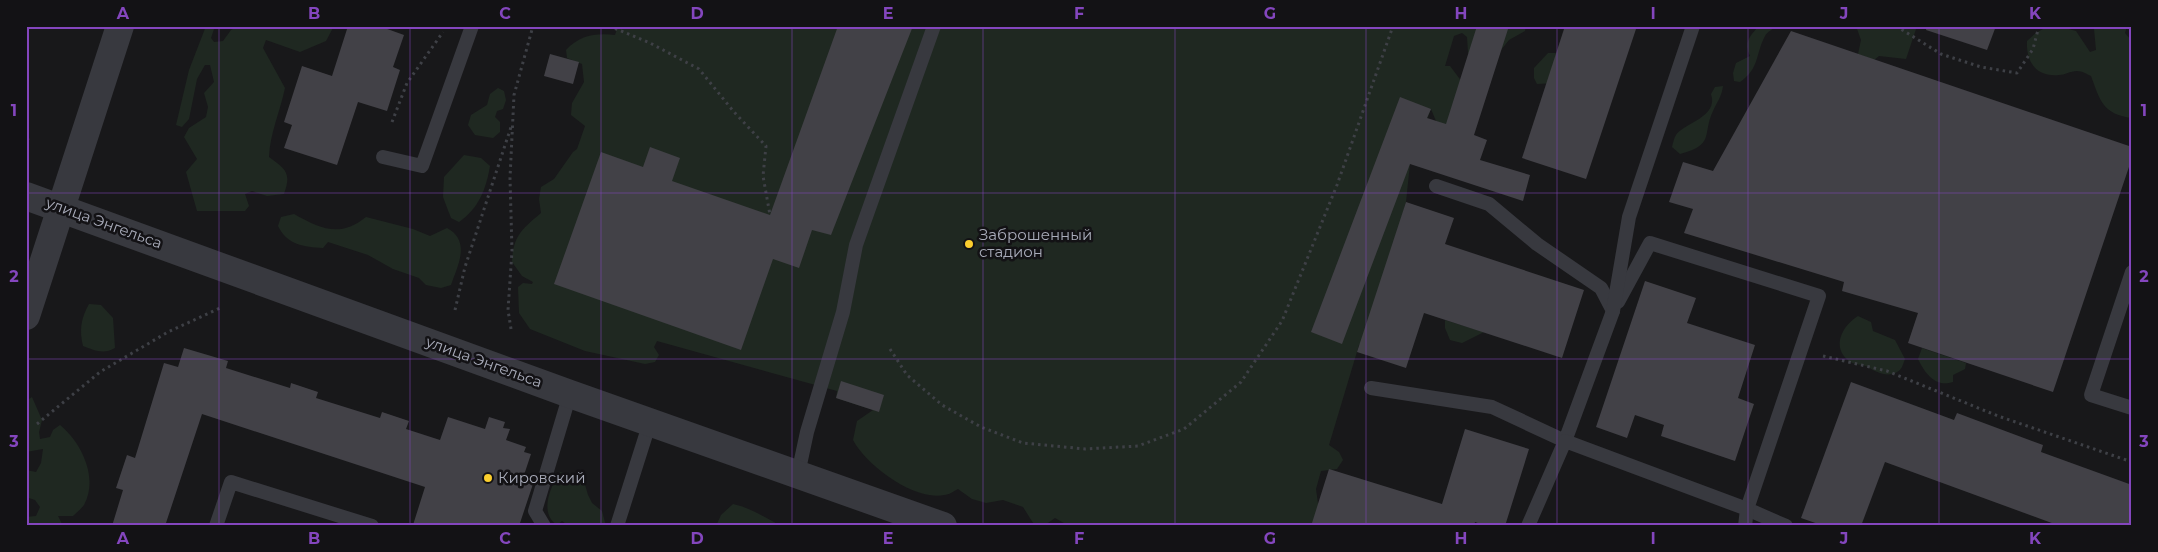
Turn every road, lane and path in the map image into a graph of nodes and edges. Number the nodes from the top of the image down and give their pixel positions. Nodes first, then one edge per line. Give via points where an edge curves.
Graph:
1 (120, 26) edge
2 (448, 26) edge
3 (472, 26) edge
4 (533, 26) edge
5 (609, 26) edge
6 (934, 26) edge
7 (1393, 26) edge
8 (1692, 26) edge
9 (1896, 26) edge
10 (2039, 26) edge
11 (513, 119) junction
12 (392, 122) dead end
13 (26, 132) edge
14 (28, 140) dead end
15 (383, 157) dead end
16 (1436, 186) dead end
17 (26, 196) edge
18 (60, 208) junction
19 (770, 215) dead end
20 (2132, 272) edge
21 (220, 308) dead end
22 (455, 310) dead end
23 (1613, 311) junction
24 (26, 316) edge
25 (511, 329) dead end
26 (890, 349) dead end
27 (1800, 351) junction
28 (1371, 388) dead end
29 (570, 394) junction
30 (2132, 408) edge
31 (650, 422) junction
32 (37, 424) dead end
33 (1565, 441) junction
34 (2132, 462) edge
35 (798, 474) junction
36 (1747, 509) junction
37 (216, 526) edge
38 (372, 526) edge
39 (544, 526) edge
40 (617, 526) edge
41 (943, 526) edge
42 (1528, 526) edge
43 (1745, 526) edge
44 (1786, 526) edge

1 - 18 street
2 - 12 path via 407,82
3 - 15 lane via 422,166
4 - 11 path via 514,95
5 - 19 path via 700,69 766,146 764,176
6 - 35 lane via 856,245 843,312 807,432
7 - 26 path via 1337,185 1282,321 1241,382 1184,429 1138,446 1084,449 1023,443 981,427 942,405 907,375
8 - 23 lane via 1628,217
9 - 10 path via 1941,54 1981,67 2017,73 2033,49
11 - 22 path via 464,268
11 - 25 path via 508,310
13 - 14 path
16 - 23 lane via 1489,204 1537,244 1601,288
17 - 18 street, улица Энгельса
18 - 24 street
18 - 29 street, улица Энгельса
20 - 30 lane via 2091,395
21 - 32 path via 168,332 100,372
23 - 27 lane via 1650,243 1819,296
23 - 33 lane
27 - 34 path via 1887,371 1998,416
27 - 36 lane
28 - 33 lane via 1492,407
29 - 31 street, улица Энгельса
29 - 39 lane via 535,511
31 - 35 street, улица Энгельса
31 - 40 lane
33 - 36 lane
33 - 42 lane
35 - 41 street, улица Энгельса
36 - 43 lane
36 - 44 lane
37 - 38 lane via 232,482

